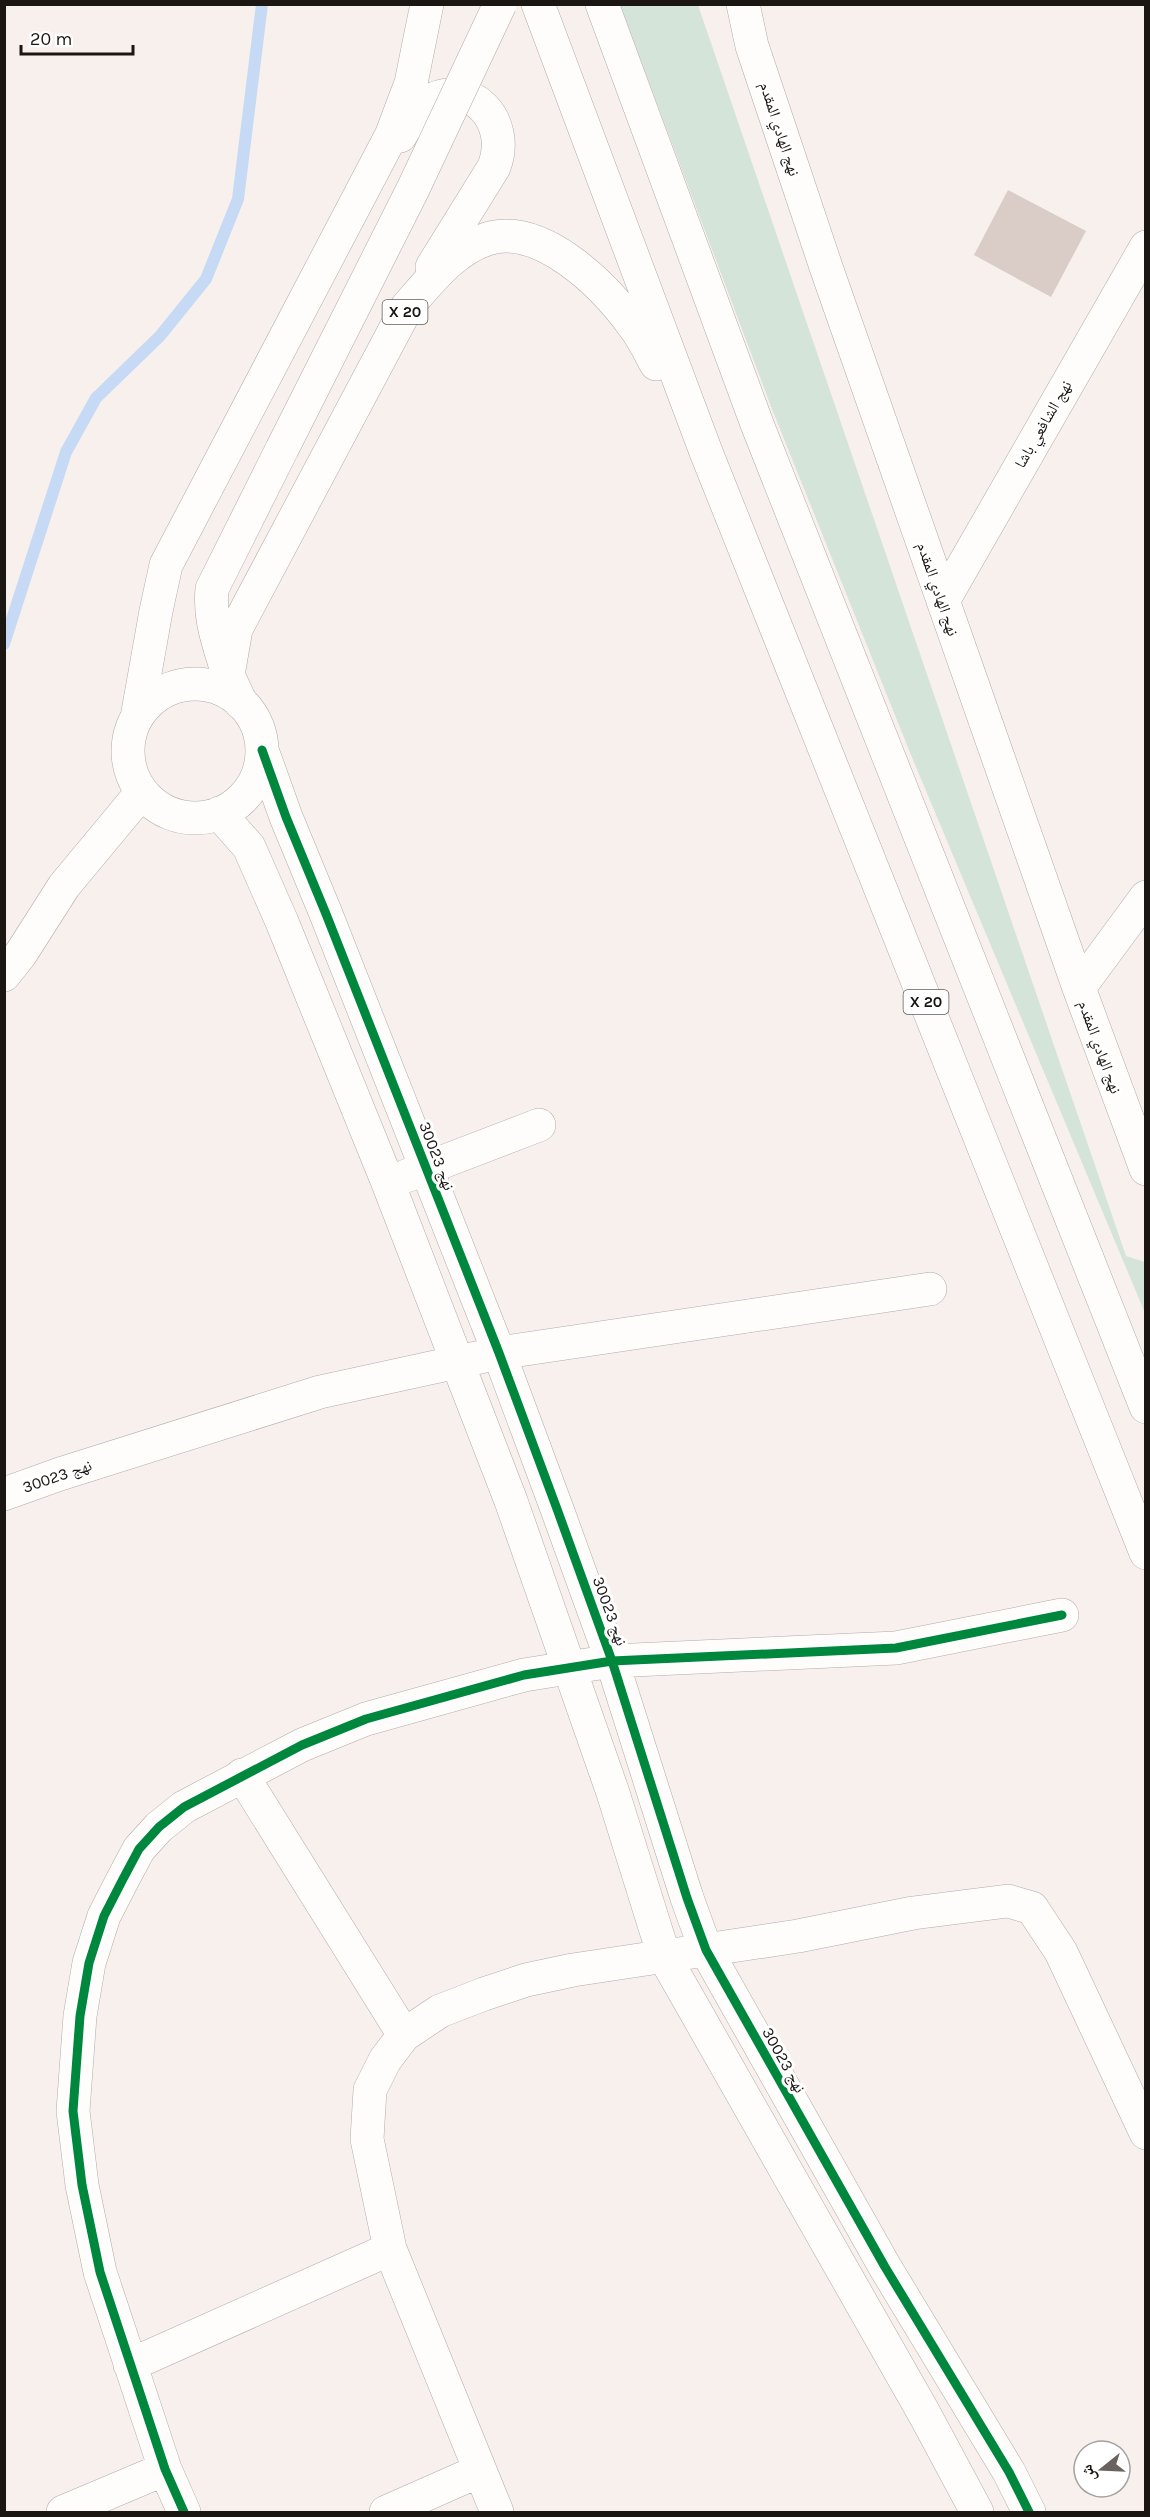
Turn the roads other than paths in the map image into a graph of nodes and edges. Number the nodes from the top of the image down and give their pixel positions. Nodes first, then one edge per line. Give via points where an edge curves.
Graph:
1 (427, 4) edge
2 (500, 4) edge
3 (538, 4) edge
4 (602, 4) edge
5 (743, 4) edge
6 (361, 196) junction
7 (1146, 247) edge
8 (407, 307) junction
9 (706, 452) junction
10 (943, 602) junction
11 (235, 689) junction
12 (138, 712) junction
13 (262, 750) junction
14 (142, 792) junction
15 (219, 813) junction
16 (1146, 897) edge
17 (4, 975) edge
18 (1079, 988) junction
19 (539, 1125) dead end
20 (425, 1169) junction
21 (1146, 1169) edge
22 (388, 1183) junction
23 (930, 1289) dead end
24 (499, 1353) junction
25 (455, 1361) junction
26 (1146, 1407) edge
27 (4, 1494) edge
28 (1146, 1553) edge
29 (1062, 1615) dead end
30 (612, 1660) junction
31 (568, 1667) junction
32 (242, 1775) junction
33 (706, 1950) junction
34 (664, 1956) junction
35 (404, 2035) junction
36 (1146, 2133) edge
37 (390, 2250) junction
38 (130, 2365) junction
39 (165, 2469) junction
40 (478, 2471) junction
41 (1009, 2472) junction
42 (970, 2509) edge
43 (63, 2512) edge
44 (184, 2512) edge
45 (386, 2512) edge
46 (497, 2512) edge
47 (1029, 2512) edge

1 - 6 main road via 411,83 391,136
2 - 11 main road, bridge via 212,589 212,624
3 - 9 main road, X 20
4 - 26 main road via 757,424
5 - 10 main road, نهج الهادي المقدم via 752,46
6 - 8 main road via 414,114 427,103 442,96 458,95 487,109 496,123 500,153 494,167
6 - 12 main road via 166,565
7 - 10 main road, نهج الشافعي باشا
8 - 9 main road, X 20 via 436,274 465,250 487,239 512,237 536,243 565,258 598,284 634,326
8 - 11 main road, X 20 via 236,629
9 - 28 main road, X 20
10 - 18 main road, نهج الهادي المقدم
11 - 12 main road via 182,685 162,692
11 - 13 main road via 252,716
12 - 14 main road via 128,748 130,771
13 - 15 main road via 259,770 250,788 237,803
13 - 20 main road, نهج 30023
14 - 15 main road via 157,806 177,815 198,818
14 - 17 main road via 64,886
15 - 22 main road via 249,847
16 - 18 main road
18 - 21 main road, نهج الهادي المقدم
19 - 20 main road
20 - 22 main road
20 - 24 main road, نهج 30023
22 - 25 main road
23 - 24 main road, نهج 30023
24 - 25 main road, نهج 30023
24 - 30 main road, نهج 30023
25 - 27 main road, نهج 30023 via 320,1392
25 - 31 main road via 511,1501
29 - 30 main road via 896,1648
30 - 31 main road
30 - 33 main road, نهج 30023
31 - 32 main road via 524,1675 366,1719
31 - 34 main road
32 - 35 main road
32 - 38 main road via 184,1807 139,1849 104,1916 89,1963 80,2016 73,2111 82,2185 100,2272
33 - 34 main road
33 - 36 main road via 913,1913 1008,1901 1032,1908 1061,1953
33 - 41 main road, نهج 30023 via 885,2266
34 - 35 main road via 526,1980 440,2011
34 - 42 main road
35 - 37 main road via 385,2060 370,2090 367,2139
37 - 38 main road
37 - 40 main road
38 - 39 main road
39 - 43 main road
39 - 44 main road
40 - 45 main road
40 - 46 main road
41 - 42 main road
41 - 47 main road, نهج 30023

